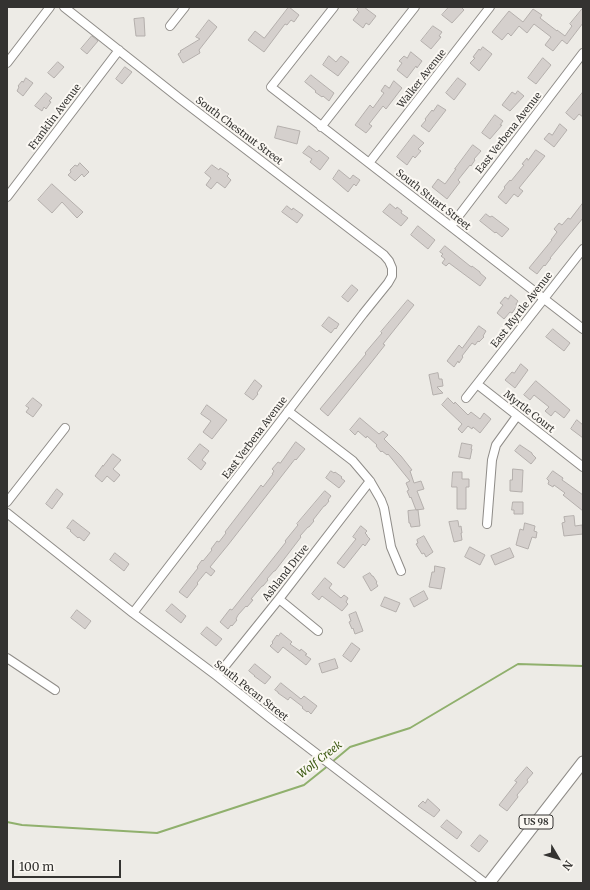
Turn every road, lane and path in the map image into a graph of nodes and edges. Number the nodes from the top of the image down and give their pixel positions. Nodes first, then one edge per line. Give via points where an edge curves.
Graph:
1 (50, 7) edge
2 (64, 7) edge
3 (185, 7) edge
4 (334, 7) edge
5 (415, 7) edge
6 (490, 7) edge
7 (170, 26) dead end
8 (119, 50) junction
9 (583, 53) edge
10 (7, 63) edge
11 (321, 127) junction
12 (369, 163) junction
13 (7, 197) edge
14 (450, 226) junction
15 (583, 248) edge
16 (392, 276) joint
17 (544, 299) junction
18 (583, 329) edge
19 (477, 384) junction
20 (466, 398) dead end
21 (288, 411) junction
22 (518, 416) junction
23 (65, 428) dead end
24 (583, 466) edge
25 (370, 481) junction
26 (7, 502) edge
27 (7, 513) edge
28 (487, 524) dead end
29 (401, 572) dead end
30 (279, 599) junction
31 (133, 613) junction
32 (318, 631) dead end
33 (7, 658) edge
34 (217, 676) junction
35 (55, 690) dead end
36 (583, 762) edge
37 (485, 883) edge
38 (489, 883) edge

1 - 10 street
2 - 8 street, South Chestnut Street
3 - 7 street
4 - 11 street, South Stuart Street via 271,87
5 - 11 street
6 - 12 street, Walker Avenue
8 - 13 street, Franklin Avenue
8 - 16 street, South Chestnut Street via 384,255 392,268
9 - 14 street, East Verbena Avenue
11 - 12 street, South Stuart Street
12 - 14 street, South Stuart Street
14 - 17 street, South Stuart Street
15 - 17 street, East Myrtle Avenue
16 - 21 street, East Verbena Avenue
17 - 18 street, South Stuart Street
17 - 19 street, East Myrtle Avenue
19 - 20 street
19 - 22 street, Myrtle Court
21 - 25 street via 353,461
21 - 31 street, East Verbena Avenue
22 - 24 street, Myrtle Court
22 - 28 street via 496,445 492,460
23 - 26 street
25 - 29 street via 384,508 391,547
25 - 30 street, Ashland Drive
27 - 31 street, South Pecan Street
30 - 32 street
30 - 34 street, Ashland Drive
31 - 34 street, South Pecan Street
33 - 35 street
34 - 37 street, South Pecan Street
36 - 38 main road, US 98

